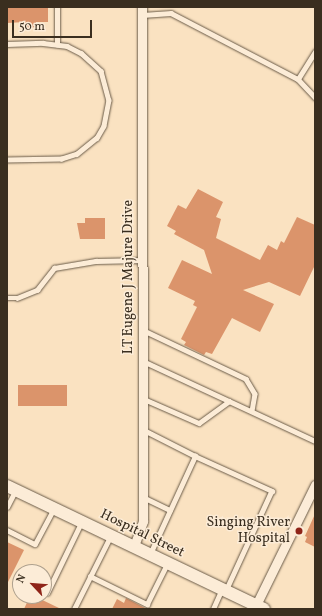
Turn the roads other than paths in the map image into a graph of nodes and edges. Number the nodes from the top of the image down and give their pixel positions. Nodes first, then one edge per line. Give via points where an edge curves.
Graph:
1 (57, 7) edge
2 (142, 11) edge
3 (7, 44) edge
4 (57, 45) junction
5 (315, 52) edge
6 (298, 78) junction
7 (315, 97) edge
8 (7, 160) edge
9 (143, 260) junction
10 (7, 298) edge
11 (143, 330) junction
12 (143, 361) junction
13 (144, 399) junction
14 (229, 401) junction
15 (252, 411) junction
16 (144, 430) junction
17 (315, 440) edge
18 (195, 456) junction
19 (315, 485) edge
20 (11, 488) edge
21 (143, 497) junction
22 (7, 507) edge
23 (54, 508) junction
24 (170, 510) junction
25 (82, 521) junction
26 (7, 530) edge
27 (110, 535) junction
28 (134, 546) junction
29 (150, 554) junction
30 (167, 562) junction
31 (90, 576) junction
32 (52, 583) edge
33 (224, 590) junction
34 (258, 608) edge
35 (74, 609) edge
36 (213, 609) edge

1 - 4 lane
2 - 6 lane via 171,13
2 - 9 street, LT Eugene J Majure Drive
3 - 4 lane
4 - 8 lane via 81,53 101,71 109,100 104,126 97,138 77,154 62,159
5 - 6 lane
6 - 7 lane
9 - 10 lane via 96,261 54,268 37,290 17,298
9 - 11 street, LT Eugene J Majure Drive
11 - 12 street, LT Eugene J Majure Drive
11 - 15 lane via 246,379 255,394
12 - 13 street, LT Eugene J Majure Drive
12 - 14 lane
13 - 14 lane via 199,423
13 - 16 street, LT Eugene J Majure Drive
14 - 15 lane
15 - 17 lane
16 - 18 lane
16 - 21 street, LT Eugene J Majure Drive
18 - 24 lane
18 - 33 lane via 272,491
19 - 34 street
20 - 22 lane
20 - 23 street, Hospital Street
21 - 24 lane
21 - 28 street, LT Eugene J Majure Drive via 142,530
23 - 25 street, Hospital Street
23 - 26 lane via 35,544
24 - 29 lane
25 - 27 street, Hospital Street
25 - 32 lane
27 - 28 street, Hospital Street
27 - 31 lane
28 - 29 street, Hospital Street
29 - 30 street, Hospital Street
30 - 31 lane via 147,604
30 - 33 street, Hospital Street
31 - 35 lane
33 - 34 street, Hospital Street
33 - 36 lane

